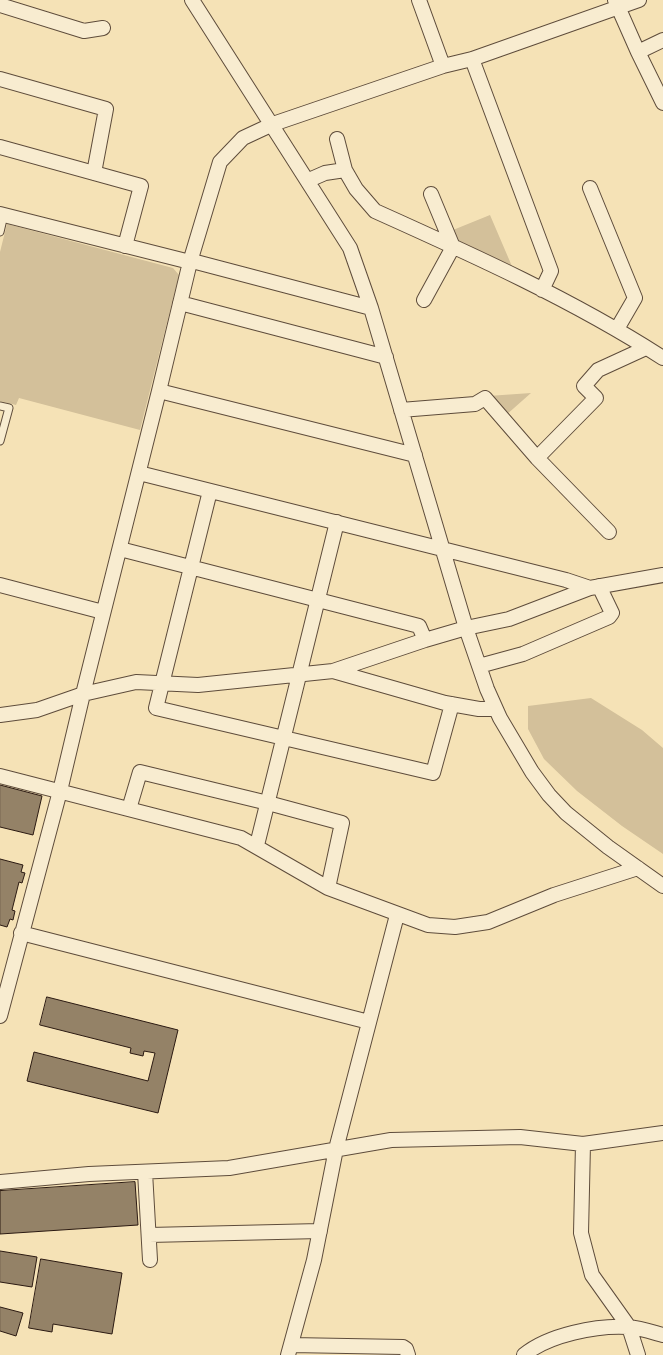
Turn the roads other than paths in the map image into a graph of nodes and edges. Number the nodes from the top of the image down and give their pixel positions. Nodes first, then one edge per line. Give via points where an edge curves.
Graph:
1 (192, 0) edge
2 (419, 0) edge
3 (639, 0) edge
4 (616, 3) edge
5 (0, 5) edge
6 (103, 28) dead end
7 (663, 40) edge
8 (638, 52) junction
9 (472, 59) junction
10 (443, 66) junction
11 (0, 79) edge
12 (663, 103) edge
13 (273, 124) junction
14 (337, 139) dead end
15 (0, 148) edge
16 (345, 170) junction
17 (94, 173) junction
18 (308, 180) junction
19 (590, 188) dead end
20 (431, 194) dead end
21 (2, 214) edge
22 (0, 232) edge
23 (125, 246) junction
24 (453, 247) junction
25 (190, 262) junction
26 (542, 290) junction
27 (424, 300) dead end
28 (180, 303) junction
29 (371, 308) junction
30 (616, 329) junction
31 (646, 348) junction
32 (386, 357) junction
33 (663, 358) edge
34 (160, 391) junction
35 (0, 406) edge
36 (401, 410) junction
37 (0, 441) edge
38 (415, 455) junction
39 (537, 458) junction
40 (138, 473) junction
41 (210, 491) junction
42 (337, 522) junction
43 (609, 532) dead end
44 (442, 548) junction
45 (120, 549) junction
46 (191, 567) junction
47 (663, 575) edge
48 (0, 585) edge
49 (595, 587) junction
50 (318, 600) junction
51 (103, 612) junction
52 (466, 628) junction
53 (426, 640) junction
54 (479, 666) junction
55 (333, 671) junction
56 (300, 674) junction
57 (162, 683) junction
58 (83, 694) junction
59 (452, 704) junction
60 (495, 709) junction
61 (0, 715) edge
62 (283, 738) junction
63 (0, 776) edge
64 (60, 791) junction
65 (268, 803) junction
66 (129, 809) junction
67 (257, 845) junction
68 (638, 868) junction
69 (663, 886) edge
70 (328, 888) junction
71 (397, 915) junction
72 (21, 933) junction
73 (0, 1016) edge
74 (370, 1022) junction
75 (663, 1133) edge
76 (583, 1144) junction
77 (336, 1149) junction
78 (145, 1172) junction
79 (0, 1182) edge
80 (320, 1231) junction
81 (149, 1234) junction
82 (150, 1260) dead end
83 (629, 1327) junction
84 (663, 1335) edge
85 (289, 1350) edge
86 (408, 1355) edge
87 (524, 1355) edge
88 (638, 1355) edge

1 - 13 street
2 - 10 street
3 - 4 street
4 - 8 street
4 - 9 street
5 - 6 street via 84,31
7 - 8 street
8 - 12 street
9 - 10 street
9 - 26 street via 551,271
10 - 13 street
11 - 17 street via 106,109
13 - 18 street
13 - 25 street via 243,138 220,162
14 - 16 street
15 - 17 street
16 - 18 street
16 - 24 street via 375,211
17 - 23 street via 140,186
18 - 29 street via 350,248
19 - 30 street via 635,298
20 - 24 street
21 - 22 lane
21 - 23 street
23 - 25 street
24 - 26 street
24 - 27 street
25 - 28 street
25 - 29 street
26 - 30 street
28 - 32 street
28 - 34 street
29 - 32 street
30 - 31 street
31 - 33 street
31 - 39 street via 598,370 584,386 596,398
32 - 36 street
34 - 38 street
34 - 40 street
35 - 37 lane via 9,408
36 - 38 street
36 - 39 street via 475,404 485,398
38 - 44 street
39 - 43 street
40 - 41 street
40 - 45 street
41 - 42 street
41 - 46 street
42 - 44 street
42 - 50 street
44 - 49 street
44 - 52 street
45 - 46 street
45 - 51 street
46 - 50 street
46 - 57 street
47 - 49 street
48 - 51 street
49 - 52 street via 509,619
49 - 54 street via 612,613 609,617 523,654
50 - 53 street via 419,626
50 - 56 street
51 - 58 street
52 - 53 street
52 - 54 street
53 - 55 street
54 - 60 street
55 - 56 street
55 - 59 street
56 - 57 street via 198,685
56 - 62 street
57 - 58 street via 136,682
57 - 62 street via 156,708
58 - 61 street via 38,710
58 - 64 street
59 - 60 street
59 - 62 street via 433,773
60 - 68 street via 549,795 566,813
62 - 65 street
63 - 64 street
64 - 66 street
64 - 72 street
65 - 66 street via 140,772
65 - 67 street
65 - 70 street via 342,823
66 - 67 street
67 - 70 street
68 - 69 street
68 - 71 street via 554,895 488,922 437,926
70 - 71 street
71 - 74 street
72 - 73 street
72 - 74 street
74 - 77 street
75 - 76 street
76 - 77 street via 520,1137 390,1140
76 - 83 street via 581,1233 592,1275
77 - 78 street via 229,1168
77 - 80 street
78 - 79 street
78 - 81 street
80 - 81 street
80 - 85 street
81 - 82 street
83 - 84 street
83 - 87 street via 572,1332 532,1348
83 - 88 street
85 - 86 street via 403,1348

